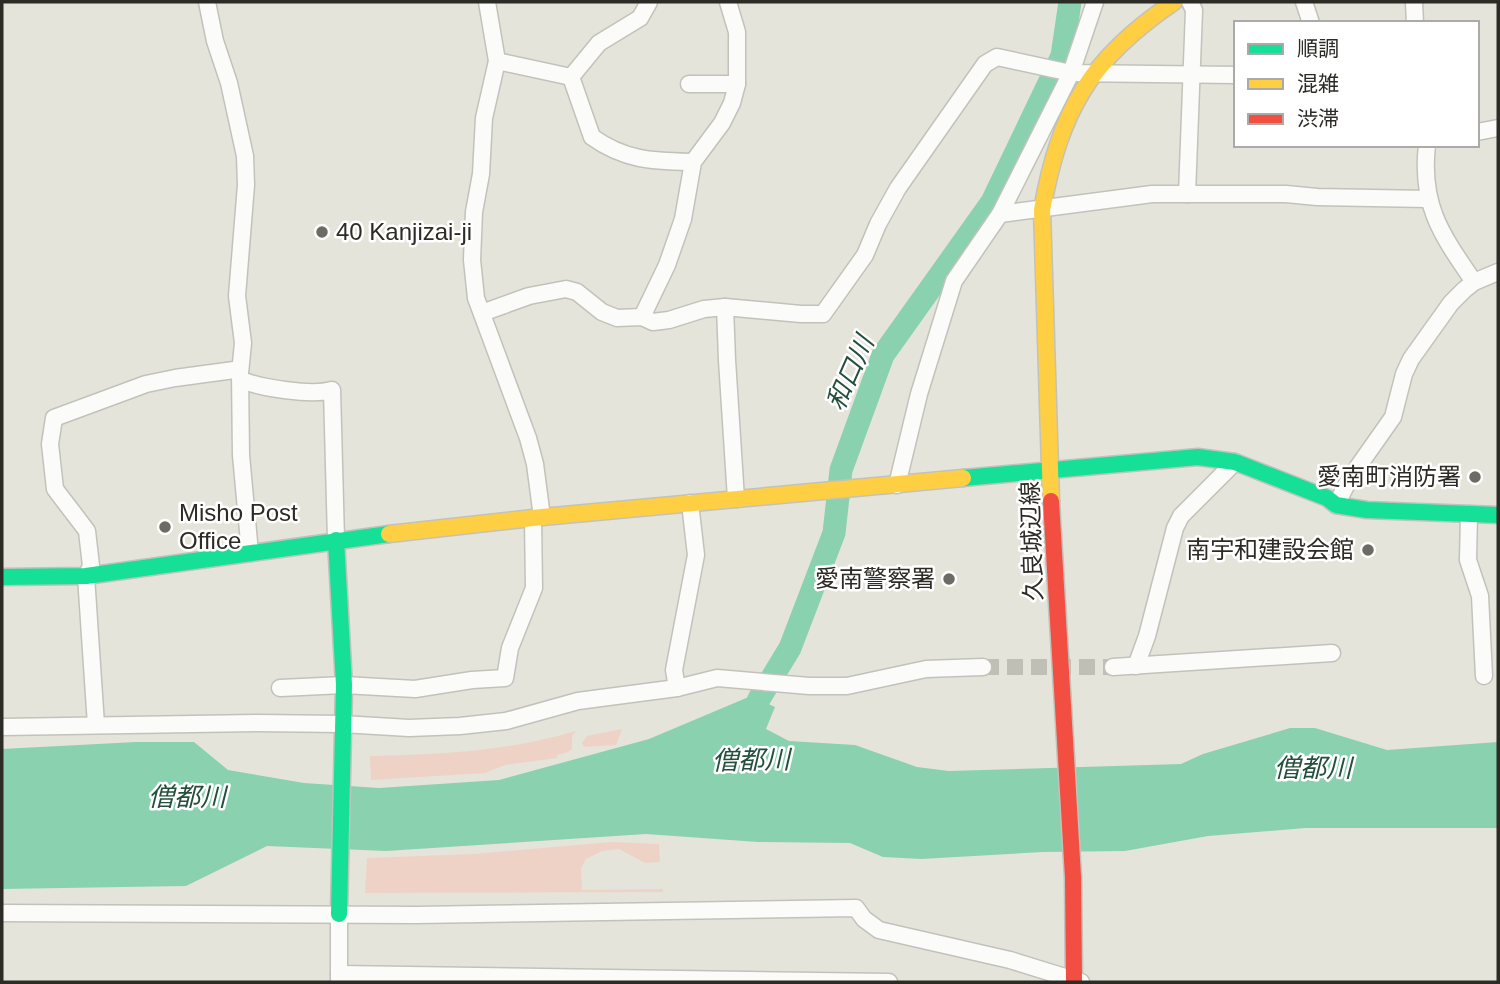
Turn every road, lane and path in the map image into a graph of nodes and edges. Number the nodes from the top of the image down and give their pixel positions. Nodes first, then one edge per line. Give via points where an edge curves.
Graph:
1 (207, 2) edge
2 (487, 2) edge
3 (649, 2) edge
4 (728, 2) edge
5 (1095, 2) edge
6 (1174, 2) edge
7 (1190, 2) edge
8 (1304, 2) edge
9 (1414, 2) edge
10 (1310, 21) edge
11 (1415, 21) edge
12 (497, 61) junction
13 (1067, 72) junction
14 (1092, 72) junction
15 (1190, 74) junction
16 (1234, 75) edge
17 (571, 77) junction
18 (737, 83) junction
19 (689, 84) dead end
20 (1498, 128) edge
21 (1479, 132) edge
22 (1427, 147) edge
23 (693, 162) junction
24 (1186, 194) junction
25 (1428, 199) junction
26 (1042, 210) junction
27 (999, 214) junction
28 (1498, 272) edge
29 (1475, 282) junction
30 (725, 307) junction
31 (482, 313) junction
32 (642, 317) junction
33 (240, 377) junction
34 (1234, 462) junction
35 (1049, 470) junction
36 (897, 485) junction
37 (736, 499) junction
38 (690, 503) junction
39 (1336, 505) junction
40 (1469, 514) junction
41 (1498, 515) edge
42 (537, 518) junction
43 (335, 540) junction
44 (250, 553) junction
45 (86, 576) junction
46 (2, 577) edge
47 (1332, 653) dead end
48 (1136, 666) junction
49 (983, 667) tunnel mouth
50 (1113, 667) tunnel mouth
51 (1484, 676) dead end
52 (344, 685) junction
53 (280, 688) dead end
54 (677, 688) junction
55 (96, 725) junction
56 (2, 727) edge
57 (342, 729) junction
58 (339, 910) junction
59 (2, 913) edge
60 (339, 978) edge
61 (1069, 981) edge
62 (889, 982) edge

1 - 33 street via 245,156 237,296 243,342
2 - 12 street
3 - 17 street via 640,18 599,43
4 - 18 street via 737,32
5 - 13 street
6 - 14 street via 1125,38
7 - 15 street via 1194,10
8 - 10 street
9 - 11 street
12 - 17 street
12 - 31 street via 474,212 475,298
13 - 14 street
13 - 27 street
13 - 30 street via 997,57 985,64 898,188 865,255 823,314
14 - 15 street
14 - 26 street via 1064,122 1047,172
15 - 16 street
15 - 24 street
17 - 23 street via 592,137 648,161
18 - 19 street
18 - 23 street via 722,124
20 - 21 street
22 - 25 street
23 - 32 street via 683,219
24 - 25 street
24 - 26 street via 1152,194
25 - 29 street via 1441,233
26 - 27 street
26 - 35 street
27 - 36 street via 954,281
28 - 29 street
29 - 39 street via 1451,303 1411,359 1393,417
30 - 32 street via 653,322
30 - 37 street
31 - 32 street via 566,289 617,318
31 - 42 street via 535,464
33 - 43 street via 253,385 316,394 332,390
33 - 44 street
33 - 45 street via 234,370 146,384 54,418 50,444 55,489 88,531 91,566
34 - 35 street, 久良城辺線 via 1198,457
34 - 39 street, 久良城辺線
34 - 48 street via 1181,516 1175,528
35 - 36 street
35 - 61 street, 久良城辺線 via 1073,877
36 - 37 street
37 - 38 street
38 - 42 street
38 - 54 street via 696,555 674,670
39 - 40 street, 久良城辺線
40 - 41 street, 久良城辺線
40 - 51 street via 1468,560 1480,596
42 - 43 street
42 - 52 street via 534,588 510,648 505,678 415,689
43 - 44 street
43 - 52 street
44 - 45 street
45 - 46 street
45 - 55 street
47 - 48 street
48 - 50 street
49 - 54 street via 926,668 847,685 717,678
52 - 53 street
52 - 57 street
54 - 57 street via 578,701 506,721
55 - 56 street
55 - 57 street
57 - 58 street
58 - 59 street
58 - 60 street
58 - 61 street via 416,915 856,908 879,930 1010,960
60 - 62 street

